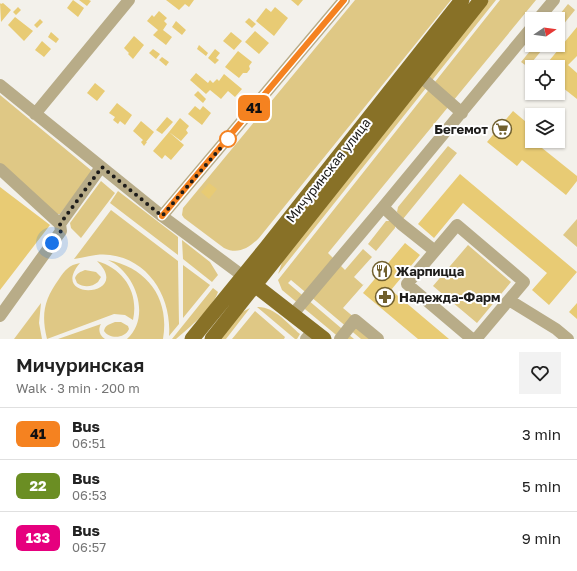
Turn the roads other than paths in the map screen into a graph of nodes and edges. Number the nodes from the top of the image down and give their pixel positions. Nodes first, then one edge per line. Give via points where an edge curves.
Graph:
1 (129, 0) edge
2 (344, 0) edge
3 (462, 0) edge
4 (481, 0) edge
5 (554, 0) edge
6 (544, 12) edge
7 (525, 36) edge
8 (420, 76) junction
9 (0, 86) edge
10 (462, 112) junction
11 (35, 114) junction
12 (102, 167) junction
13 (0, 169) edge
14 (383, 207) junction
15 (162, 216) junction
16 (60, 224) junction
17 (435, 251) junction
18 (249, 281) junction
19 (509, 300) junction
20 (293, 314) junction
21 (0, 316) edge
22 (314, 336) edge
23 (192, 339) edge
24 (212, 339) edge
25 (340, 339) edge
26 (378, 339) edge
27 (472, 339) edge
28 (476, 339) edge
29 (568, 339) edge

1 - 11 street
2 - 15 street
3 - 18 main road, Мичуринская улица
4 - 8 main road, Мичуринская улица
5 - 6 street
7 - 10 street
8 - 10 street
8 - 18 main road, Мичуринская улица
9 - 11 street
10 - 14 street
11 - 12 street
12 - 15 street
12 - 16 street
13 - 16 street
14 - 17 street
14 - 20 street
15 - 18 street
16 - 21 street via 61,231
17 - 19 street via 457,225 524,282
17 - 27 street via 407,284
18 - 20 main road
18 - 23 main road, Мичуринская улица
18 - 24 main road, Мичуринская улица
19 - 28 street
19 - 29 street
20 - 22 main road
25 - 26 street via 356,320

